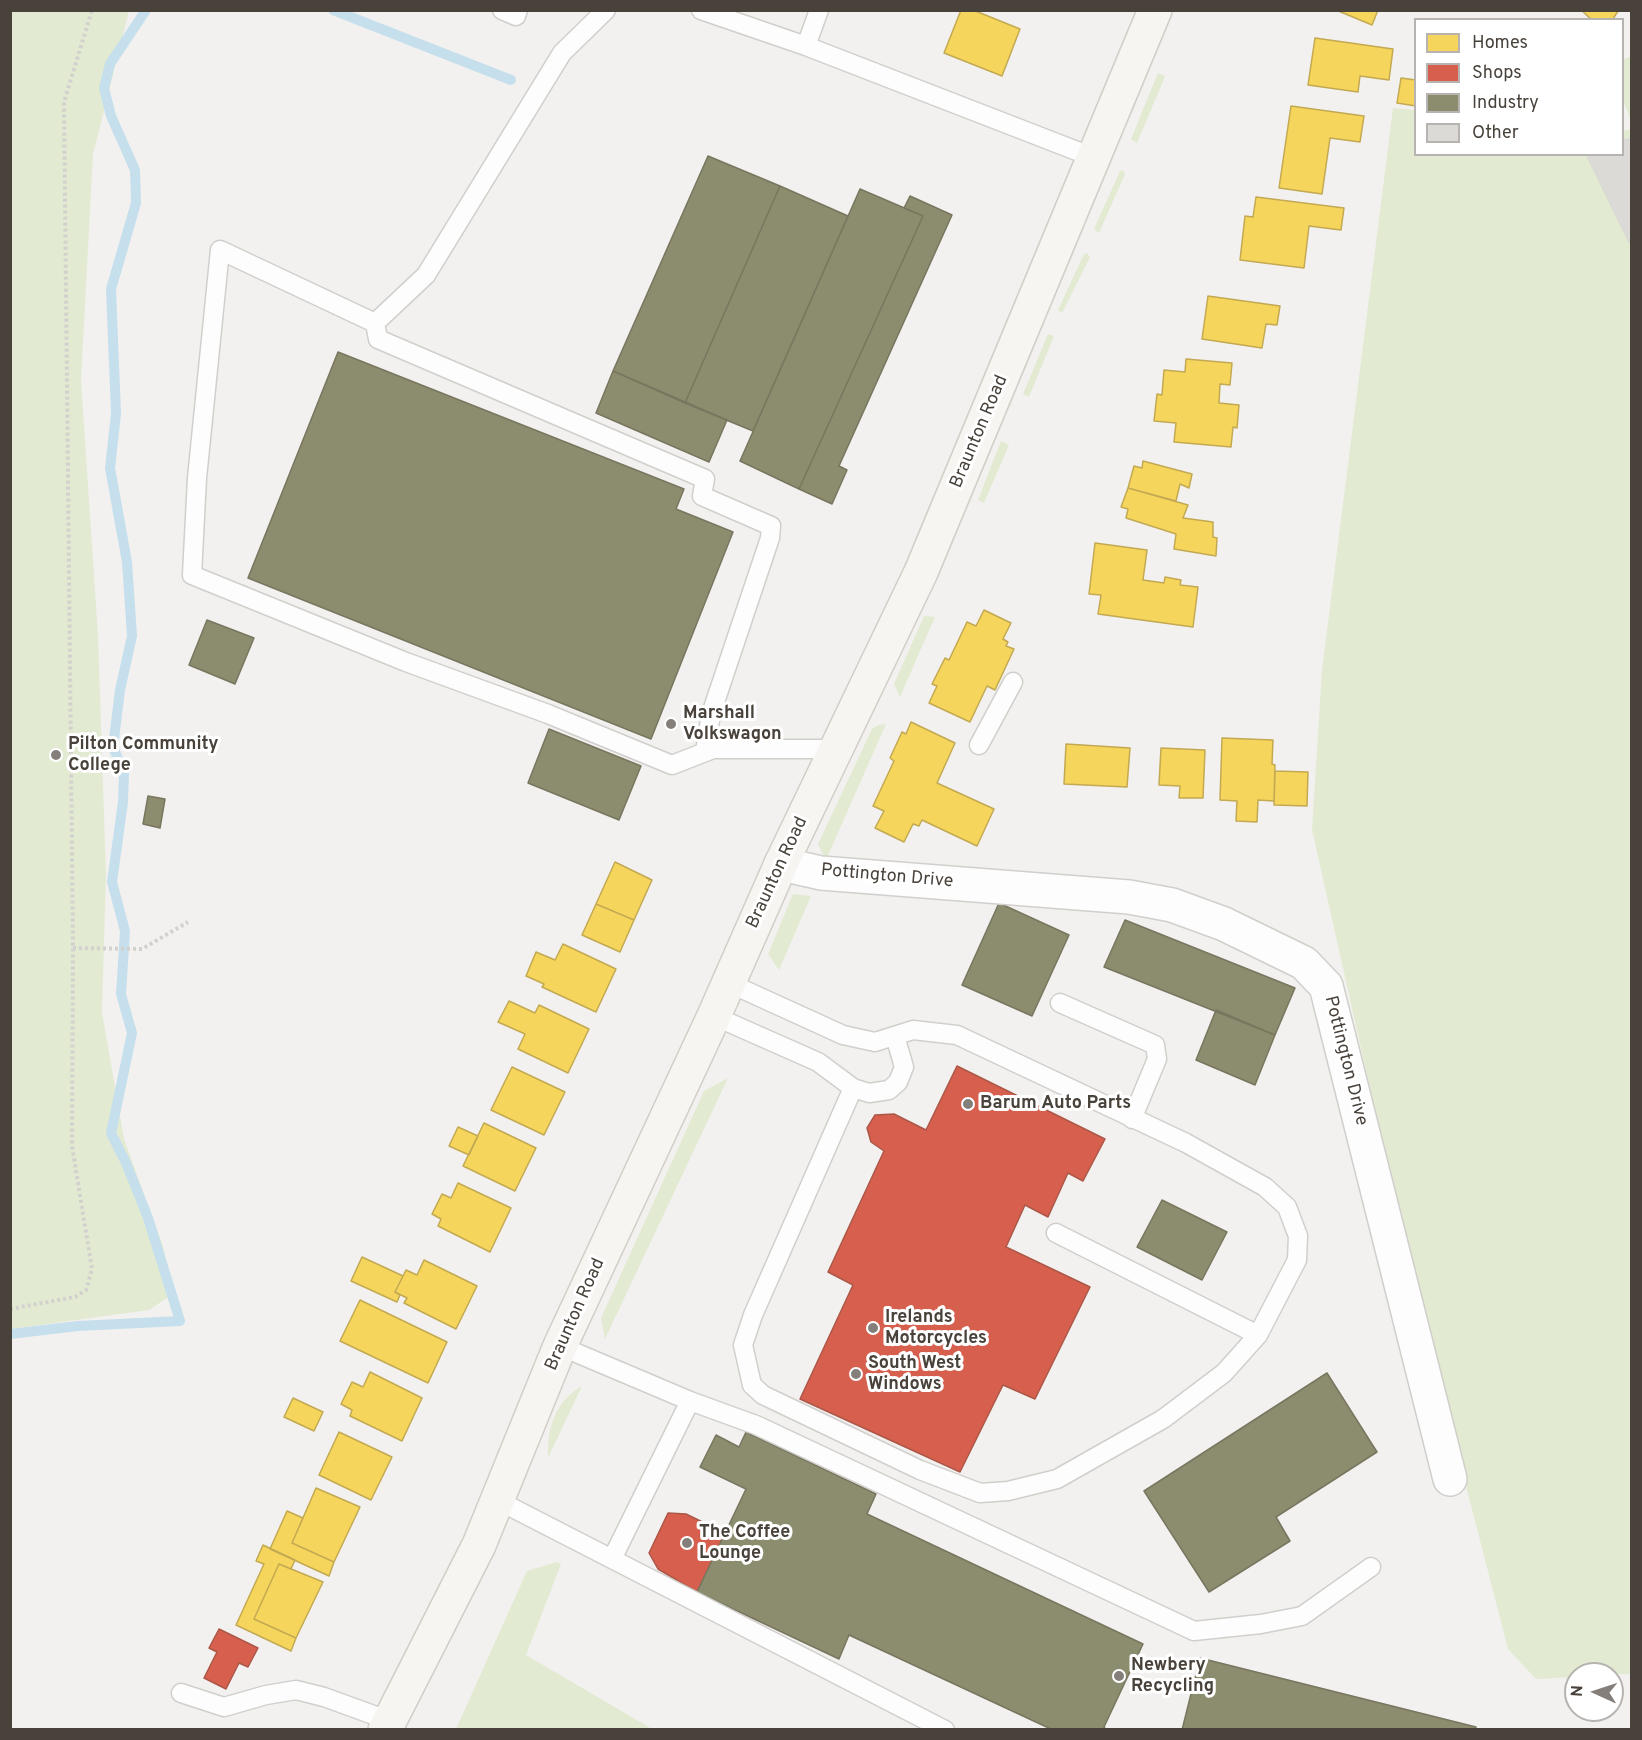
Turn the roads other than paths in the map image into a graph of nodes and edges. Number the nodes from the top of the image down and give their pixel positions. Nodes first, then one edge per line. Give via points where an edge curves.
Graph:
1 (502, 10) edge
2 (518, 10) edge
3 (606, 10) edge
4 (701, 10) edge
5 (819, 10) edge
6 (1155, 10) edge
7 (806, 46) junction
8 (1095, 158) junction
9 (375, 323) junction
10 (1013, 682) dead end
11 (979, 745) dead end
12 (836, 749) junction
13 (705, 752) junction
14 (781, 864) junction
15 (729, 983) junction
16 (1060, 1003) dead end
17 (714, 1016) junction
18 (895, 1036) junction
19 (853, 1089) junction
20 (1132, 1119) junction
21 (1056, 1233) dead end
22 (1258, 1335) junction
23 (560, 1346) junction
24 (690, 1401) junction
25 (1450, 1479) dead end
26 (499, 1501) junction
27 (612, 1559) junction
28 (1371, 1567) dead end
29 (182, 1694) dead end
30 (388, 1725) edge
31 (945, 1730) edge

1 - 2 lane via 516,16
3 - 9 lane via 562,53 426,275
4 - 7 lane
5 - 7 lane
6 - 8 main road, Braunton Road
7 - 8 lane
8 - 12 main road, Braunton Road via 921,572
9 - 13 lane via 378,339 705,479 702,496 771,526 711,714
9 - 13 lane via 220,250 197,478 192,575 672,765
10 - 11 lane
12 - 13 lane
12 - 14 main road, Braunton Road
14 - 15 main road, Braunton Road
14 - 25 street, Pottington Drive via 821,873 1172,905 1224,924 1304,963 1326,986
15 - 17 main road, Braunton Road
15 - 18 lane via 843,1035 875,1042
16 - 20 lane via 1155,1045 1157,1059
17 - 19 lane via 818,1062
17 - 23 main road, Braunton Road
18 - 19 lane via 904,1067 898,1082 889,1090 869,1093
18 - 20 lane via 913,1030 957,1035
19 - 22 lane via 743,1345 752,1385 763,1395 920,1470 980,1492 1008,1491 1057,1479 1163,1419 1224,1373
20 - 22 lane via 1186,1143 1265,1187 1287,1207 1299,1236 1297,1260
21 - 22 lane
23 - 24 lane
23 - 26 main road, Braunton Road
24 - 27 lane
24 - 28 lane via 756,1425 1194,1631 1302,1616
26 - 27 lane
26 - 30 main road, Braunton Road
27 - 31 lane
29 - 30 lane via 224,1707 296,1690 324,1697

